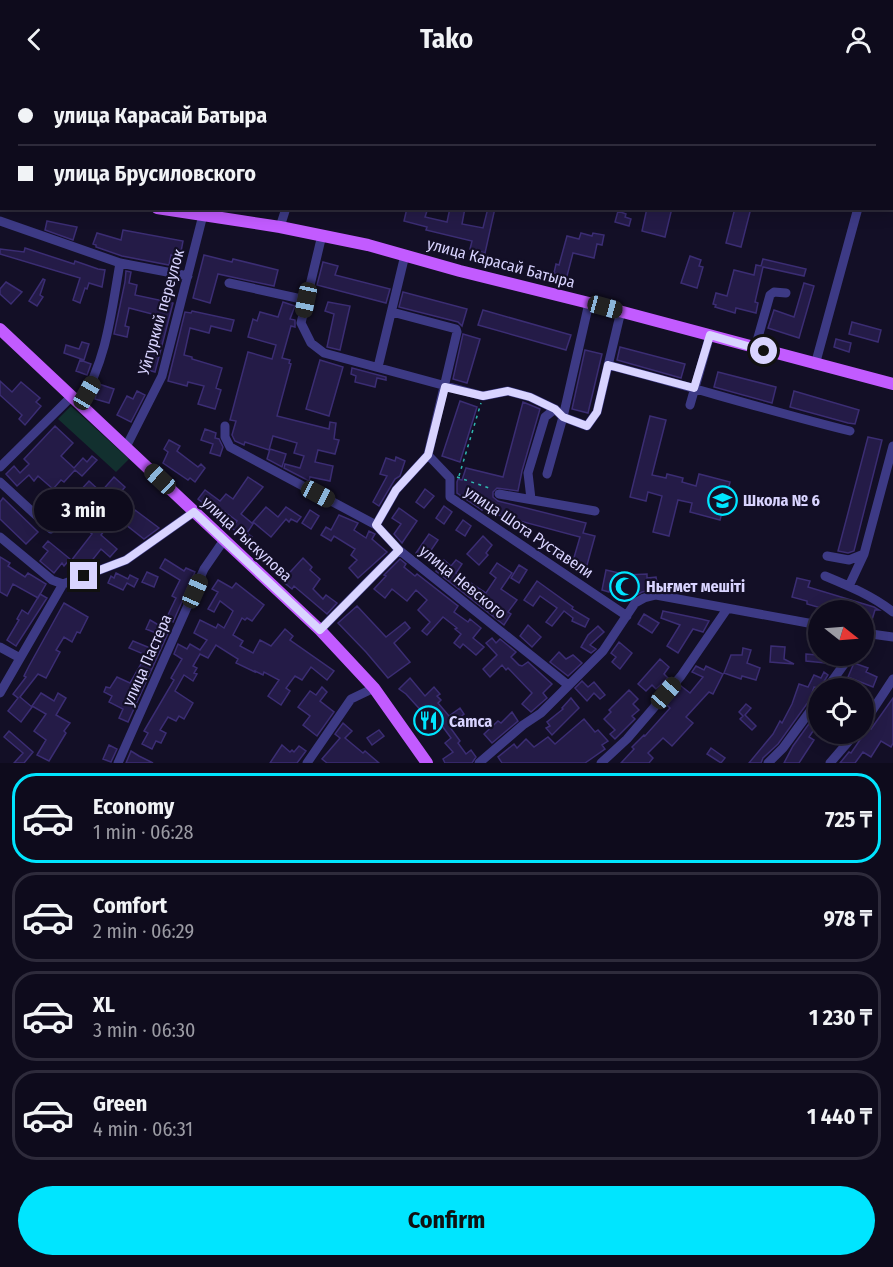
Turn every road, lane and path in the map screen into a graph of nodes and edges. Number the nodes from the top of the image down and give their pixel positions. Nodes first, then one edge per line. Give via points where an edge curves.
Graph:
1 (170, 210) edge
2 (285, 210) edge
3 (857, 210) edge
4 (203, 215) junction
5 (0, 220) edge
6 (280, 227) junction
7 (322, 235) junction
8 (405, 255) junction
9 (120, 263) junction
10 (188, 276) junction
11 (229, 283) dead end
12 (786, 293) dead end
13 (306, 300) junction
14 (589, 303) junction
15 (621, 311) junction
16 (392, 312) junction
17 (0, 329) edge
18 (710, 335) junction
19 (755, 348) junction
20 (608, 365) junction
21 (815, 365) junction
22 (378, 366) junction
23 (893, 384) edge
24 (445, 387) junction
25 (694, 388) junction
26 (483, 396) junction
27 (76, 400) junction
28 (690, 405) dead end
29 (555, 409) junction
30 (563, 417) junction
31 (225, 426) dead end
32 (850, 431) dead end
33 (893, 446) edge
34 (126, 447) junction
35 (428, 455) junction
36 (0, 467) edge
37 (547, 474) dead end
38 (455, 478) junction
39 (0, 482) edge
40 (499, 494) joint
41 (531, 499) junction
42 (595, 511) dead end
43 (194, 512) junction
44 (376, 525) junction
45 (51, 529) dead end
46 (0, 537) edge
47 (224, 540) junction
48 (399, 550) junction
49 (864, 554) junction
50 (826, 556) dead end
51 (825, 576) dead end
52 (63, 585) junction
53 (849, 586) junction
54 (727, 609) junction
55 (893, 612) edge
56 (627, 616) junction
57 (808, 623) edge
58 (320, 630) junction
59 (874, 634) edge
60 (893, 637) edge
61 (0, 646) edge
62 (20, 658) junction
63 (893, 679) edge
64 (568, 686) junction
65 (374, 688) junction
66 (0, 693) edge
67 (874, 708) edge
68 (808, 714) edge
69 (846, 744) edge
70 (118, 763) edge
71 (307, 763) edge
72 (427, 763) edge
73 (479, 763) edge
74 (601, 763) edge
75 (768, 763) edge
76 (830, 763) edge

1 - 4 main road, улица Карасай Батыра
2 - 6 street
3 - 21 street
4 - 6 main road, улица Карасай Батыра
4 - 10 street, Уйгуркий переулок
5 - 9 street
6 - 7 main road, улица Карасай Батыра
7 - 8 main road, улица Карасай Батыра
7 - 13 street
8 - 14 main road, улица Карасай Батыра
8 - 16 street, улица Карасай Батыра
9 - 10 street
9 - 27 street via 105,348 93,381
10 - 34 street, Уйгуркий переулок via 162,376
11 - 13 street
12 - 19 street via 770,295
13 - 22 street via 301,322 311,343 324,353
14 - 15 main road, улица Карасай Батыра
14 - 30 street, улица Карасай Батыра
15 - 18 main road, улица Карасай Батыра
15 - 20 street
16 - 22 street, улица Карасай Батыра
16 - 24 street via 456,329 458,335
17 - 27 main road, улица Рыскулова
18 - 19 main road, улица Карасай Батыра
18 - 25 street
19 - 21 main road, улица Карасай Батыра
20 - 25 street
20 - 30 street via 597,412 587,426
21 - 23 main road, улица Карасай Батыра
22 - 24 street
24 - 26 street
24 - 35 street
25 - 28 street
25 - 32 street
26 - 29 street via 508,391
26 - 38 path
27 - 34 main road, улица Рыскулова
27 - 36 street
29 - 30 street
29 - 41 street via 545,417 528,473
30 - 37 street, улица Карасай Батыра
31 - 44 street, улица Невского via 230,447
33 - 49 street
34 - 43 main road, улица Рыскулова
35 - 38 street, улица Шота Руставели
35 - 44 street via 396,490
38 - 40 path
38 - 56 street, улица Шота Руставели via 450,497
39 - 45 street
40 - 41 street
41 - 42 street
43 - 47 main road, улица Рыскулова
43 - 52 street via 126,560
44 - 48 street, улица Невского
46 - 52 street
47 - 58 main road, улица Рыскулова
47 - 70 street, улица Пастера via 204,569
48 - 58 street
48 - 64 street, улица Невского
49 - 50 street via 849,560
49 - 53 street
51 - 53 street
52 - 62 street
53 - 55 street
54 - 56 street via 656,595 636,603
54 - 57 street
54 - 74 street via 681,676
56 - 64 street via 603,651
58 - 65 main road, улица Рыскулова
59 - 60 street
61 - 62 street
62 - 66 street
63 - 67 street
64 - 73 street
65 - 71 street via 351,699
65 - 72 main road, улица Рыскулова
68 - 75 street
69 - 76 street

